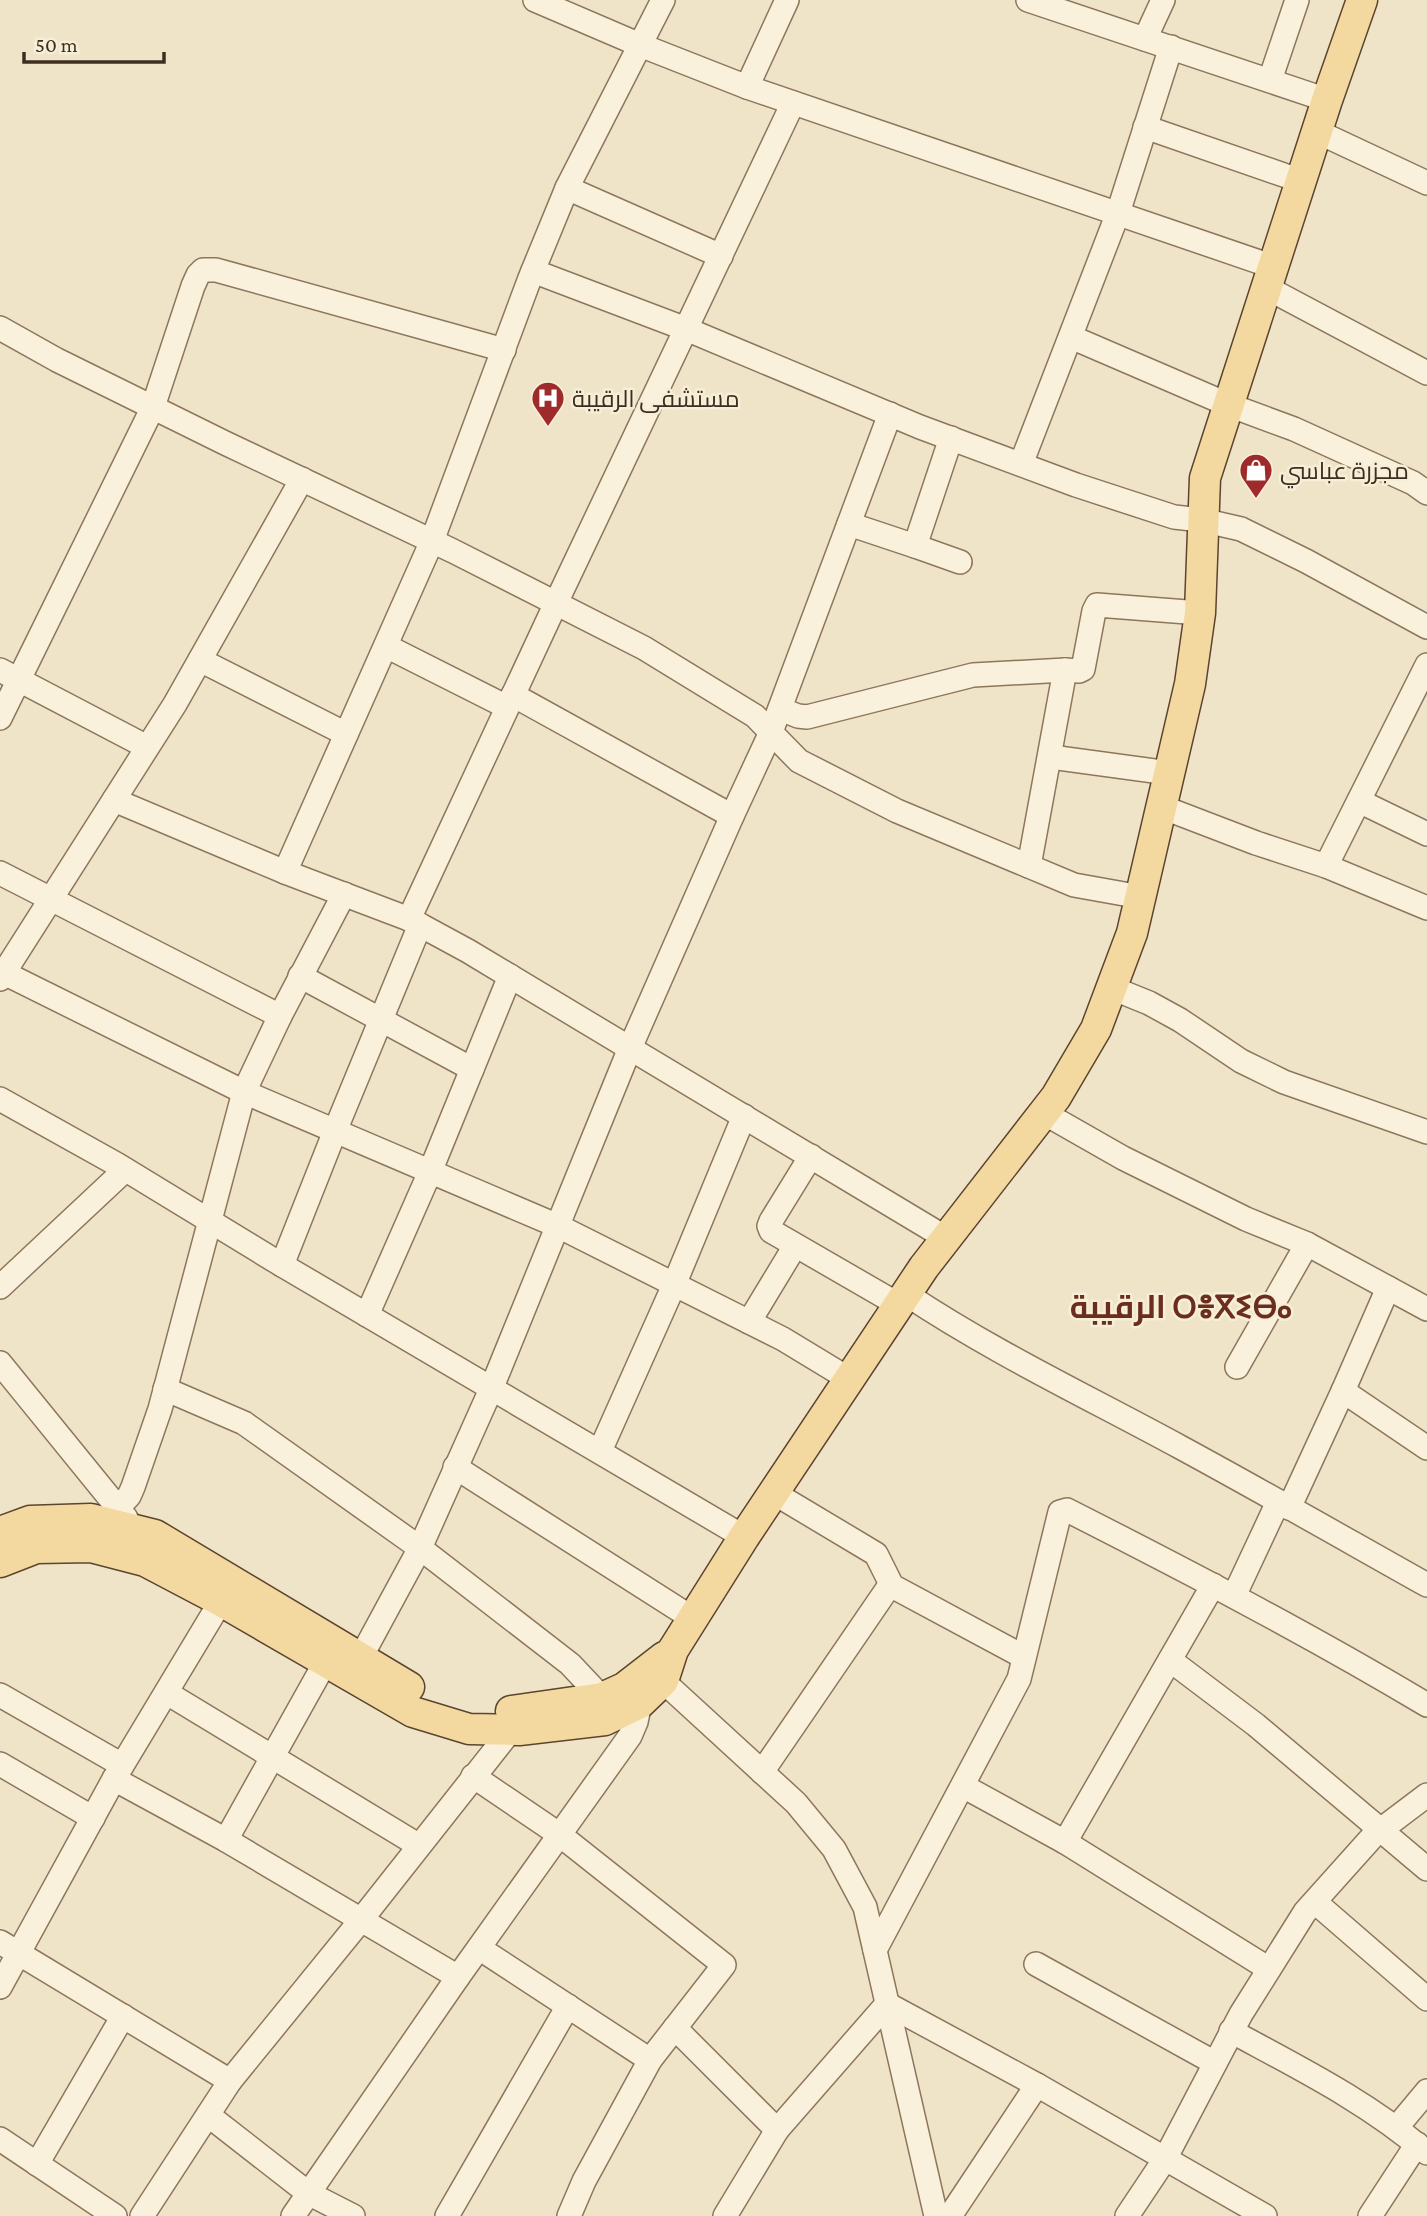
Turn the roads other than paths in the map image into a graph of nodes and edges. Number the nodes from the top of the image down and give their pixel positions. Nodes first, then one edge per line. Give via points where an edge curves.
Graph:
1 (535, 0) edge
2 (663, 0) edge
3 (787, 0) edge
4 (1028, 0) edge
5 (1163, 0) edge
6 (1297, 0) edge
7 (1362, 0) edge
8 (1145, 39) junction
9 (640, 46) junction
10 (1171, 47) junction
11 (1270, 80) junction
12 (747, 87) junction
13 (1327, 100) junction
14 (793, 103) junction
15 (1145, 127) junction
16 (1318, 132) junction
17 (1301, 181) junction
18 (1427, 183) edge
19 (567, 188) junction
20 (1118, 213) junction
21 (721, 256) junction
22 (533, 271) junction
23 (1270, 278) junction
24 (0, 328) edge
25 (686, 329) junction
26 (1071, 337) junction
27 (504, 350) junction
28 (1427, 373) edge
29 (1229, 405) junction
30 (153, 407) junction
31 (890, 414) junction
32 (951, 438) junction
33 (1021, 464) junction
34 (302, 479) junction
35 (1426, 487) edge
36 (1202, 520) junction
37 (849, 524) junction
38 (432, 541) junction
39 (915, 546) junction
40 (960, 562) dead end
41 (555, 603) junction
42 (1200, 613) junction
43 (1427, 627) edge
44 (386, 646) junction
45 (200, 660) junction
46 (1427, 665) edge
47 (0, 670) edge
48 (1065, 670) junction
49 (21, 680) junction
50 (510, 701) junction
51 (780, 709) junction
52 (0, 718) edge
53 (771, 732) junction
54 (346, 734) junction
55 (147, 747) junction
56 (1051, 757) junction
57 (1170, 772) junction
58 (114, 800) junction
59 (1359, 801) junction
60 (1162, 807) junction
61 (732, 816) junction
62 (1427, 834) edge
63 (1029, 866) junction
64 (1326, 866) junction
65 (285, 872) junction
66 (0, 873) edge
67 (344, 894) junction
68 (1141, 897) junction
69 (50, 901) junction
70 (1427, 908) edge
71 (414, 922) junction
72 (2, 976) edge
73 (300, 976) junction
74 (510, 976) junction
75 (1112, 988) junction
76 (280, 1016) junction
77 (381, 1020) junction
78 (630, 1048) junction
79 (472, 1069) junction
80 (244, 1093) junction
81 (0, 1099) edge
82 (1044, 1113) junction
83 (744, 1116) junction
84 (335, 1131) junction
85 (1427, 1132) edge
86 (811, 1156) junction
87 (125, 1170) junction
88 (430, 1172) junction
89 (210, 1220) junction
90 (558, 1226) junction
91 (946, 1238) junction
92 (1307, 1244) junction
93 (795, 1246) junction
94 (282, 1265) junction
95 (674, 1284) junction
96 (0, 1287) edge
97 (1388, 1288) junction
98 (903, 1299) junction
99 (1427, 1309) edge
100 (367, 1315) junction
101 (749, 1322) junction
102 (0, 1363) edge
103 (1237, 1367) dead end
104 (849, 1379) junction
105 (492, 1387) junction
106 (165, 1389) junction
107 (1343, 1391) junction
108 (1427, 1448) edge
109 (600, 1451) junction
110 (455, 1467) junction
111 (774, 1493) junction
112 (1283, 1505) junction
113 (118, 1507) junction
114 (137, 1530) junction
115 (0, 1532) edge
116 (744, 1537) junction
117 (420, 1548) junction
118 (0, 1562) edge
119 (890, 1585) junction
120 (1213, 1585) junction
121 (1427, 1585) edge
122 (1234, 1596) junction
123 (221, 1601) junction
124 (692, 1618) junction
125 (361, 1657) junction
126 (1024, 1657) junction
127 (1170, 1660) junction
128 (326, 1661) junction
129 (656, 1675) junction
130 (167, 1693) junction
131 (0, 1695) edge
132 (601, 1698) junction
133 (640, 1703) junction
134 (1427, 1705) edge
135 (511, 1730) junction
136 (271, 1756) junction
137 (0, 1764) edge
138 (118, 1772) junction
139 (762, 1772) junction
140 (473, 1776) junction
141 (963, 1786) junction
142 (1427, 1795) edge
143 (93, 1818) junction
144 (1381, 1829) junction
145 (561, 1835) junction
146 (226, 1840) junction
147 (1065, 1842) junction
148 (418, 1846) junction
149 (1427, 1869) edge
150 (1315, 1902) junction
151 (361, 1920) junction
152 (10, 1947) edge
153 (479, 1948) junction
154 (875, 1950) junction
155 (1036, 1964) dead end
156 (1269, 1969) junction
157 (458, 1977) junction
158 (0, 1987) edge
159 (1427, 1999) edge
160 (887, 2004) junction
161 (568, 2006) junction
162 (123, 2016) junction
163 (675, 2028) junction
164 (1231, 2031) junction
165 (650, 2060) junction
166 (1215, 2063) junction
167 (230, 2081) junction
168 (1037, 2085) junction
169 (1427, 2091) edge
170 (208, 2115) junction
171 (1397, 2127) junction
172 (777, 2130) junction
173 (0, 2139) edge
174 (1422, 2148) edge
175 (1165, 2159) junction
176 (37, 2164) junction
177 (308, 2193) junction
178 (451, 2215) edge
179 (115, 2216) edge
180 (142, 2216) edge
181 (293, 2216) edge
182 (353, 2216) edge
183 (569, 2216) edge
184 (725, 2216) edge
185 (936, 2216) edge
186 (950, 2216) edge
187 (1127, 2216) edge
188 (1265, 2216) edge
189 (1370, 2216) edge

1 - 9 street
2 - 9 street
3 - 12 street
4 - 8 street
5 - 8 street
6 - 11 street
7 - 13 main road
8 - 10 street
9 - 12 street
9 - 19 street
10 - 11 street
10 - 15 street
11 - 13 street
12 - 14 street
13 - 16 main road
14 - 20 street
14 - 21 street
15 - 17 street
15 - 20 street
16 - 17 main road
16 - 18 street
17 - 23 main road
19 - 21 street
19 - 22 street
20 - 23 street
20 - 26 street
21 - 25 street
22 - 25 street
22 - 27 street
23 - 28 street
23 - 29 main road
24 - 30 street
25 - 31 street
25 - 41 street
26 - 29 street
26 - 33 street
27 - 30 street via 203,270 193,286
27 - 38 street
29 - 35 street
29 - 36 main road via 1205,478
30 - 34 street
30 - 49 street
31 - 32 street
31 - 37 street
32 - 33 street
32 - 39 street
33 - 36 street via 1174,517
34 - 38 street
34 - 45 street
36 - 42 main road
36 - 43 street via 1241,529
37 - 39 street
37 - 51 street
38 - 41 street
38 - 44 street
39 - 40 street
41 - 50 street
41 - 53 street via 644,648 755,716
42 - 48 street via 1097,605 1083,669
42 - 57 main road
44 - 50 street
44 - 54 street
45 - 54 street
45 - 55 street
46 - 59 street
47 - 49 street
48 - 51 street via 973,675 807,717
48 - 56 street
49 - 52 street
49 - 55 street
50 - 61 street
50 - 71 street
51 - 53 street
53 - 61 street
53 - 63 street via 799,761 897,811
54 - 65 street
55 - 58 street
56 - 57 street
56 - 63 street
57 - 60 main road
58 - 65 street
58 - 69 street
59 - 62 street
59 - 64 street
60 - 64 street
60 - 68 main road
61 - 78 street
63 - 68 street via 1074,885
64 - 70 street
65 - 67 street
66 - 69 street
67 - 71 street
67 - 73 street
68 - 75 main road
69 - 72 street
69 - 76 street
71 - 74 street
71 - 77 street
72 - 80 street
73 - 76 street
73 - 77 street
74 - 78 street
74 - 79 street
75 - 82 main road via 1096,1029
75 - 85 street via 1149,1003 1241,1061 1284,1082
76 - 80 street
77 - 79 street
77 - 84 street
78 - 83 street
78 - 90 street
79 - 88 street
80 - 84 street
80 - 89 street
81 - 87 street
82 - 91 main road
82 - 92 street via 1203,1198
83 - 86 street
83 - 95 street
84 - 88 street
84 - 94 street
86 - 91 street
86 - 93 street via 769,1226
87 - 89 street
87 - 96 street
88 - 90 street
88 - 100 street
89 - 94 street
89 - 106 street
90 - 95 street
90 - 105 street
91 - 98 main road
92 - 97 street
92 - 103 street
93 - 98 street
93 - 101 street
94 - 100 street
95 - 101 street
95 - 109 street
97 - 99 street
97 - 107 street
98 - 104 main road
98 - 112 street
100 - 105 street
101 - 104 street
102 - 113 street
104 - 111 main road
105 - 109 street
105 - 110 street
106 - 113 street via 133,1487
106 - 117 street via 243,1423
107 - 108 street
107 - 112 street
109 - 116 street
110 - 117 street
110 - 124 street
111 - 116 main road
111 - 119 street via 876,1554
112 - 121 street
112 - 122 street
113 - 114 street
114 - 115 main road via 92,1519 30,1521
114 - 125 main road via 155,1535
116 - 124 main road
117 - 125 street
117 - 132 street via 570,1664
118 - 123 main road via 36,1548 91,1547 145,1560
119 - 126 street
119 - 139 street
120 - 122 street
120 - 126 street via 1067,1510 1060,1512
120 - 127 street
122 - 134 street
123 - 128 main road
123 - 130 street
124 - 129 main road
125 - 132 main road via 423,1695 471,1709 516,1711
126 - 141 street via 1019,1679
127 - 144 street
127 - 147 street
128 - 135 main road via 413,1712 469,1729
128 - 136 street
129 - 132 main road
129 - 133 main road
129 - 139 street
130 - 136 street
130 - 138 street
131 - 138 street
133 - 135 main road via 605,1720
133 - 145 street via 634,1729
135 - 140 street
136 - 146 street
136 - 148 street
137 - 143 street
138 - 143 street
138 - 146 street
139 - 154 street via 796,1803 834,1849 865,1907
140 - 145 street
140 - 148 street
141 - 147 street
141 - 154 street
142 - 144 street
143 - 152 street
144 - 149 street
144 - 150 street
145 - 153 street
145 - 163 street via 722,1961 721,1970
146 - 151 street
147 - 156 street
148 - 151 street
150 - 156 street
150 - 159 street
151 - 157 street
151 - 167 street
152 - 158 street
152 - 162 street
153 - 157 street
153 - 161 street
154 - 160 street
155 - 166 street
156 - 164 street
157 - 177 street
160 - 168 street
160 - 172 street
160 - 185 street
161 - 165 street
161 - 178 street
162 - 167 street
162 - 176 street
163 - 165 street
163 - 172 street
164 - 166 street
164 - 171 street
165 - 183 street
166 - 175 street
167 - 170 street
168 - 175 street
168 - 186 street
169 - 171 street
170 - 177 street
170 - 180 street
171 - 174 street
172 - 184 street
173 - 176 street
174 - 189 street
175 - 187 street
175 - 188 street
176 - 179 street
177 - 181 street
177 - 182 street

